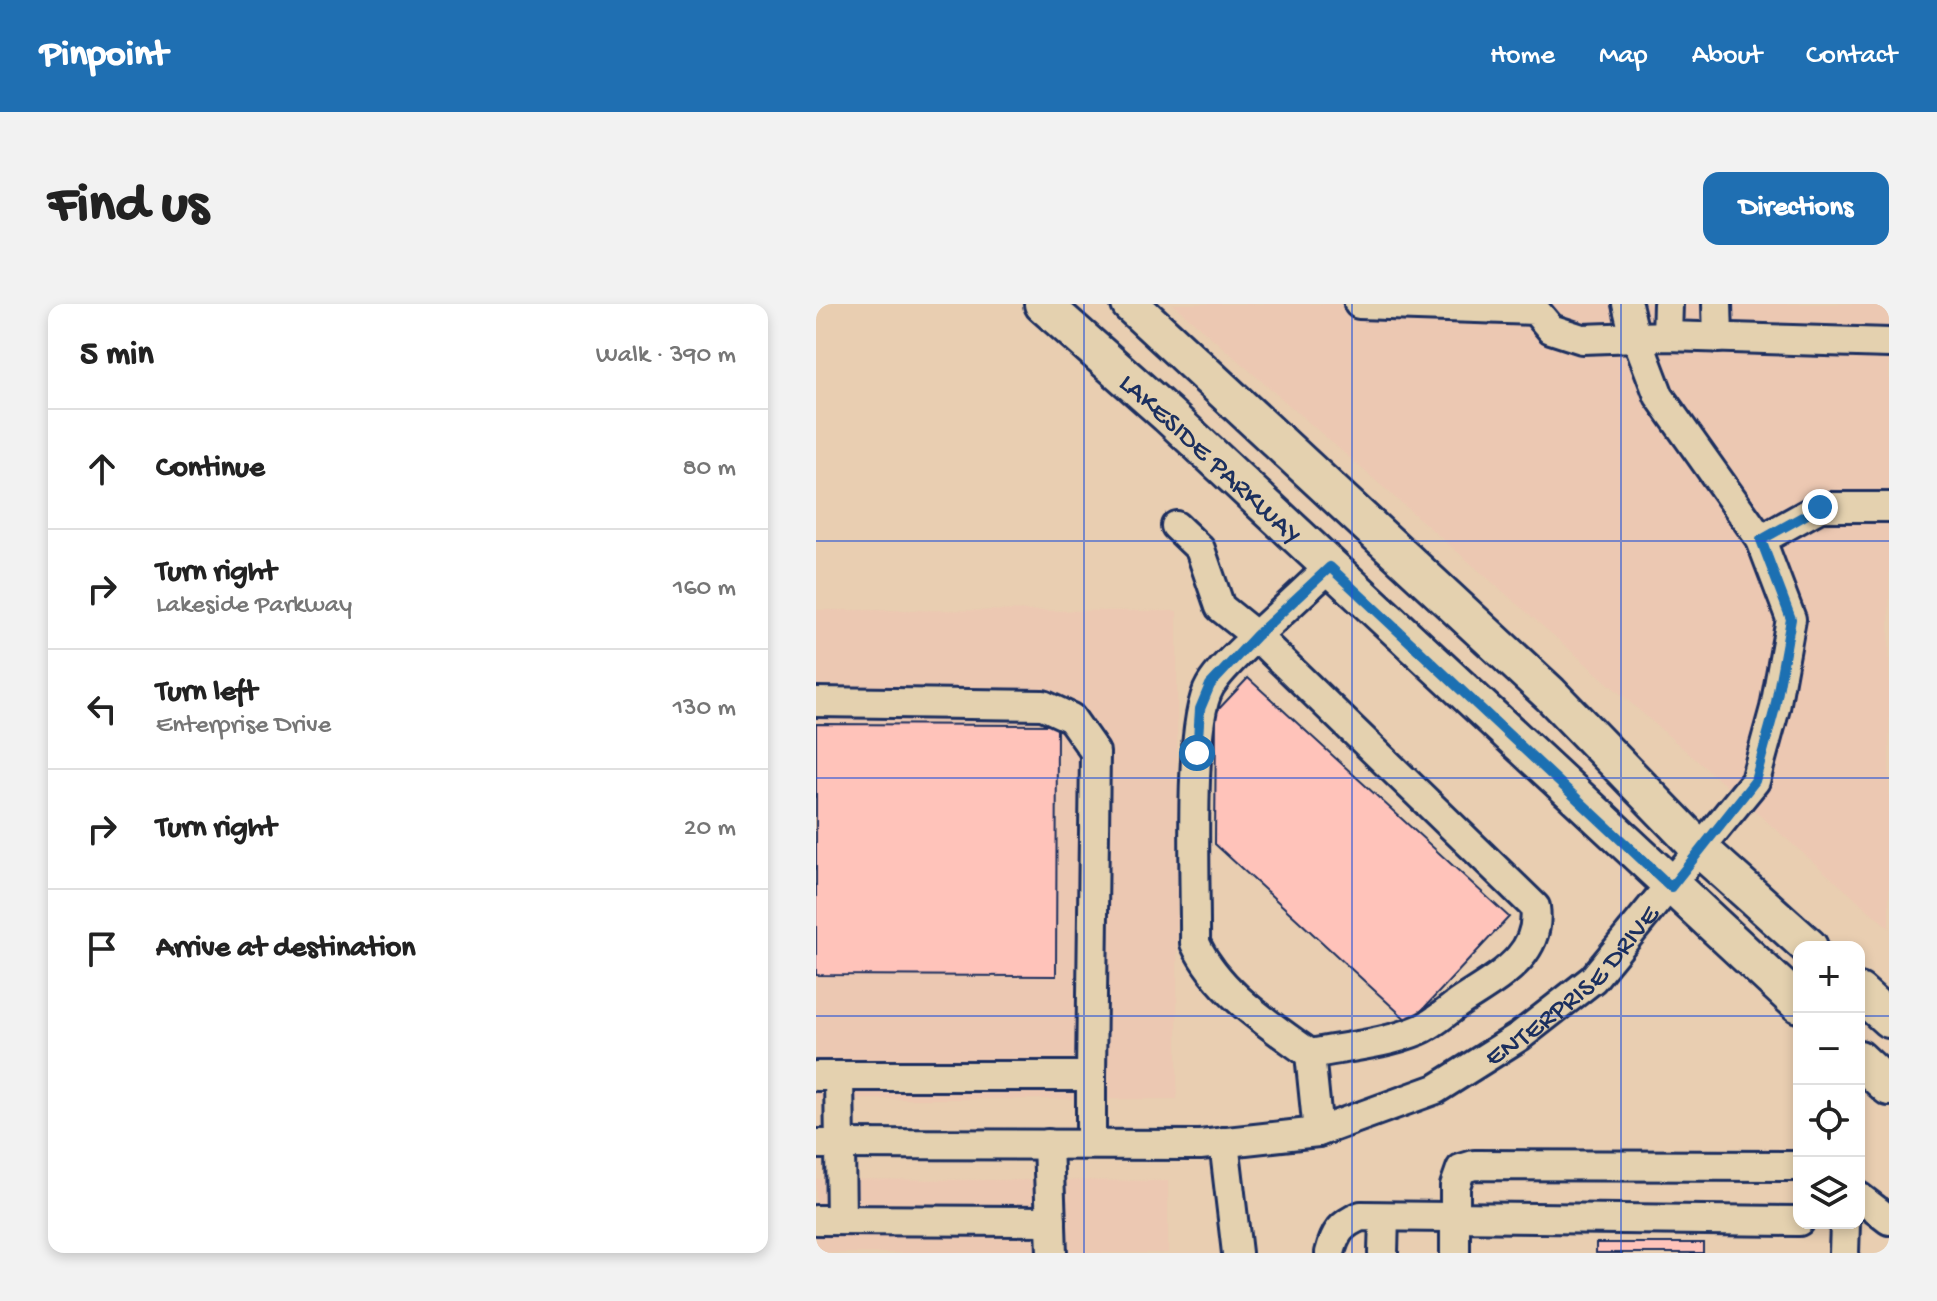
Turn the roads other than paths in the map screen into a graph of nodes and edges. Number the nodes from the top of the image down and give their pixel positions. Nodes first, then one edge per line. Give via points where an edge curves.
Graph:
1 (1043, 304) edge
2 (1130, 304) edge
3 (1359, 304) edge
4 (1627, 304) edge
5 (1668, 304) edge
6 (1717, 304) edge
7 (1502, 305) edge
8 (1551, 316) edge
9 (1667, 336) junction
10 (1637, 338) junction
11 (1718, 338) junction
12 (1889, 343) edge
13 (1889, 507) edge
14 (1176, 526) dead end
15 (1761, 540) junction
16 (1330, 567) junction
17 (1256, 636) junction
18 (816, 702) edge
19 (1701, 850) junction
20 (1671, 887) junction
21 (1802, 941) edge
22 (1865, 997) edge
23 (1793, 999) edge
24 (1889, 1019) edge
25 (1310, 1054) junction
26 (1865, 1065) edge
27 (828, 1076) edge
28 (1091, 1076) junction
29 (1889, 1087) edge
30 (1318, 1132) junction
31 (1224, 1142) junction
32 (828, 1144) edge
33 (1048, 1144) junction
34 (1091, 1144) junction
35 (1793, 1166) edge
36 (1865, 1202) edge
37 (1384, 1217) junction
38 (1455, 1219) junction
39 (829, 1220) edge
40 (1889, 1220) edge
41 (1051, 1221) junction
42 (1793, 1221) edge
43 (1845, 1229) edge
44 (1052, 1253) edge
45 (1237, 1253) edge
46 (1330, 1253) edge
47 (1383, 1253) edge
48 (1455, 1253) edge
49 (1844, 1253) edge

1 - 16 main road, LAKESIDE PARKWAY
2 - 19 main road, LAKESIDE PARKWAY via 1550,694
3 - 7 street
4 - 10 street, ENTERPRISE DRIVE
5 - 9 street
6 - 11 street
7 - 8 street
8 - 10 street via 1582,339
9 - 10 street
9 - 11 street
10 - 15 street, ENTERPRISE DRIVE via 1659,396
11 - 12 street
13 - 15 street via 1820,507
14 - 17 street via 1200,549 1220,607
15 - 19 street, ENTERPRISE DRIVE via 1791,619 1775,708 1755,781
16 - 17 street
16 - 20 main road, LAKESIDE PARKWAY
17 - 25 street via 1210,685 1200,709 1195,943 1205,964 1250,1010
17 - 25 street via 1535,907 1537,923 1530,945 1514,965 1422,1029
18 - 28 street via 1043,705 1071,718 1095,752
19 - 20 street, ENTERPRISE DRIVE
19 - 21 main road, LAKESIDE PARKWAY
20 - 23 main road, LAKESIDE PARKWAY
20 - 30 street, ENTERPRISE DRIVE via 1593,979 1520,1036 1436,1089
22 - 24 main road
25 - 30 street
26 - 29 main road
27 - 28 street
27 - 32 street
28 - 34 street
30 - 31 street, ENTERPRISE DRIVE
31 - 34 street, ENTERPRISE DRIVE
31 - 45 street
32 - 33 street, ENTERPRISE DRIVE
32 - 39 street
33 - 34 street, ENTERPRISE DRIVE
33 - 41 street
35 - 38 street via 1474,1165 1461,1169 1455,1186
36 - 40 street
37 - 38 street
37 - 46 street via 1346,1222
37 - 47 street
38 - 42 street
38 - 48 street
39 - 41 street
41 - 44 street
43 - 49 street

